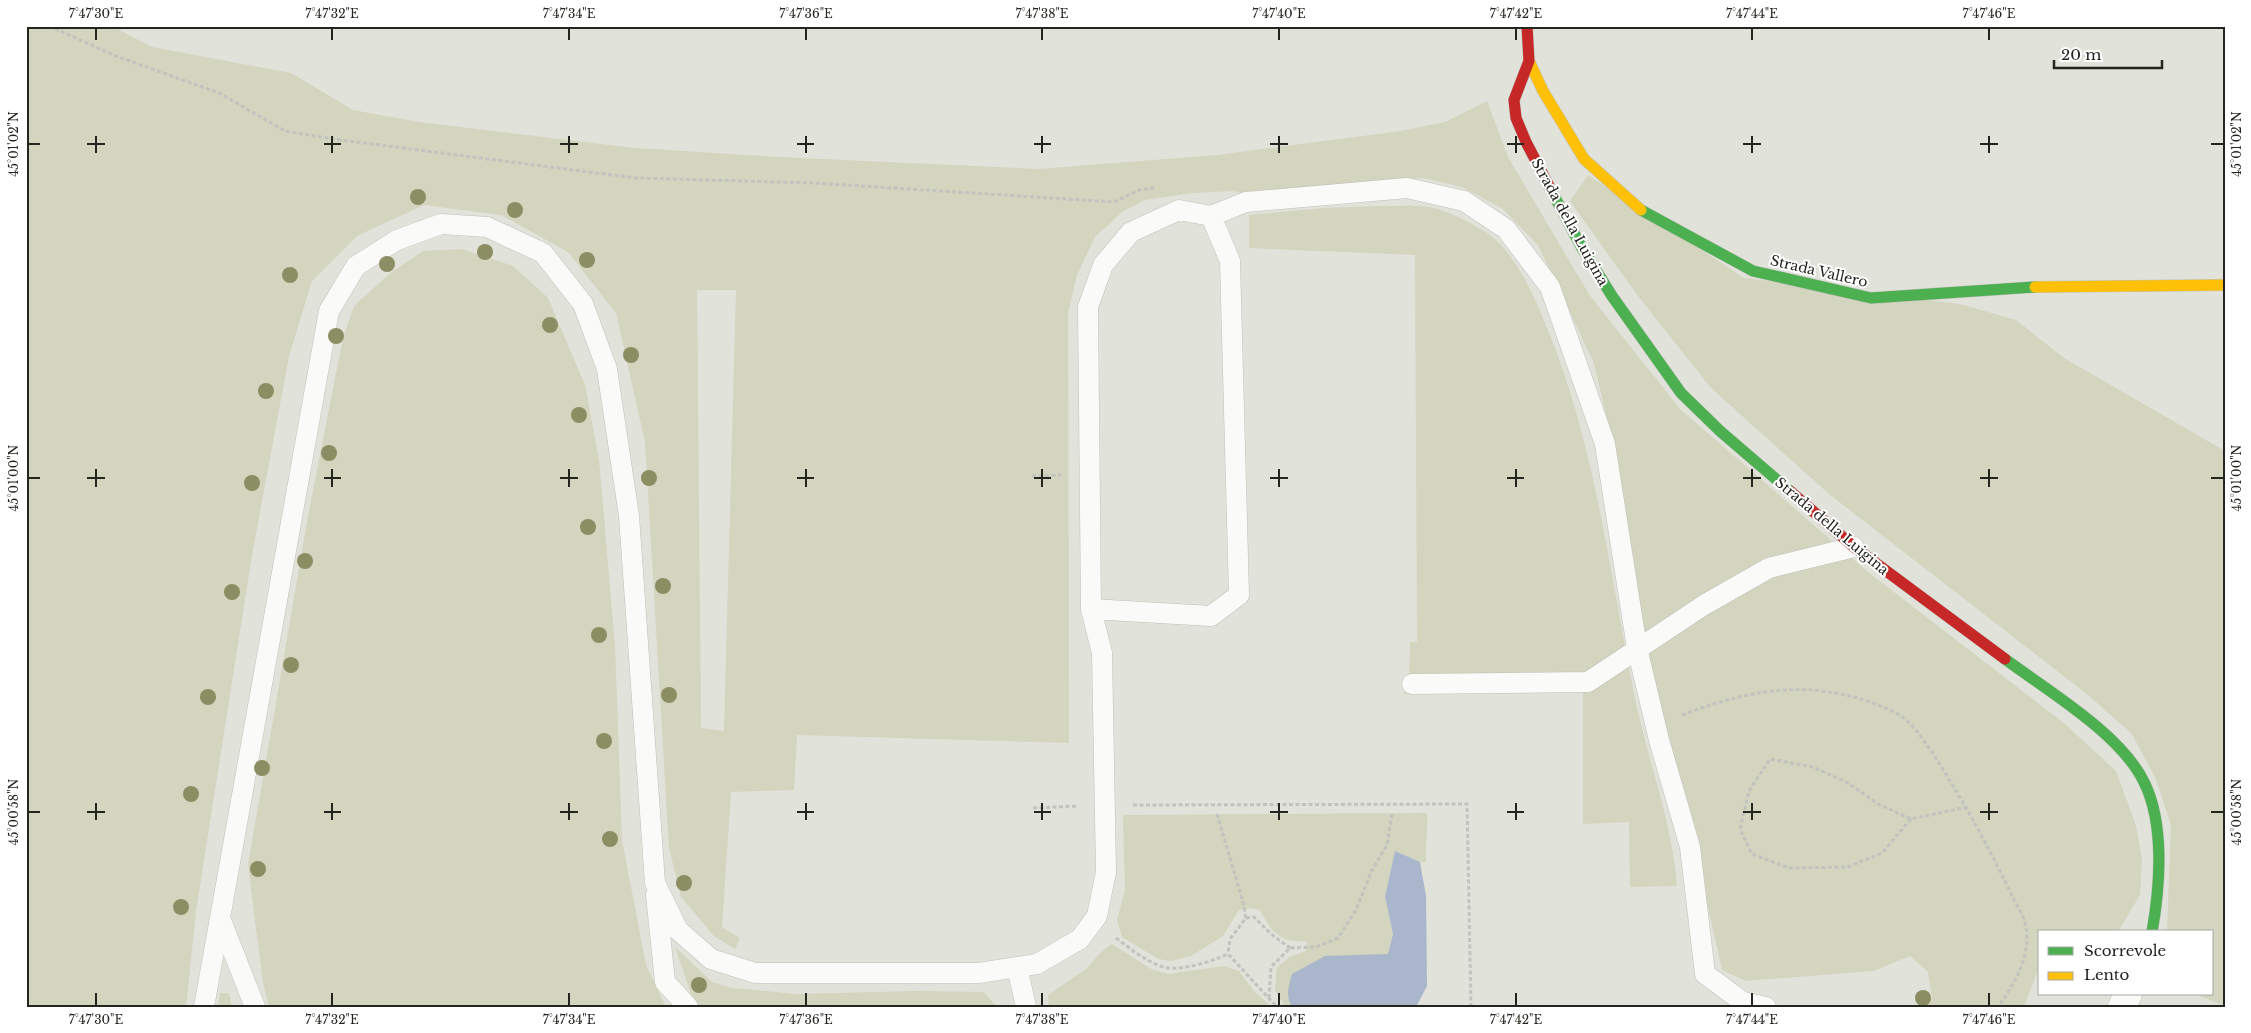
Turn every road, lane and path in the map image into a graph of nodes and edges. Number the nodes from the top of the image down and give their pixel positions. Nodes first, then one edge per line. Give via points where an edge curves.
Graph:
1 (49, 26) edge
2 (1527, 26) edge
3 (1529, 61) junction
4 (1159, 188) dead end
5 (1211, 216) junction
6 (2225, 285) edge
7 (1854, 547) junction
8 (1091, 609) junction
9 (1637, 648) junction
10 (1412, 684) dead end
11 (1656, 725) junction
12 (1104, 804) junction
13 (1147, 806) dead end
14 (1033, 808) dead end
15 (1967, 808) junction
16 (1217, 814) dead end
17 (1392, 814) dead end
18 (1911, 820) junction
19 (655, 883) junction
20 (220, 918) junction
21 (1246, 918) junction
22 (2152, 930) edge
23 (1109, 934) dead end
24 (1290, 948) junction
25 (1228, 954) junction
26 (1017, 967) junction
27 (1269, 998) junction
28 (204, 1007) edge
29 (255, 1007) edge
30 (688, 1007) edge
31 (1026, 1007) edge
32 (1277, 1007) edge
33 (1471, 1007) edge
34 (1766, 1007) edge
35 (1998, 1007) edge

1 - 4 path via 116,56 219,94 286,131 333,138 636,178 814,183 1114,202 1139,190
2 - 3 street, Strada della Luigina
3 - 6 street, Strada Vallero via 1584,159 1637,208 1753,271 1871,298 2011,287
3 - 7 street, Strada della Luigina via 1514,100 1516,118 1582,248 1612,296 1681,392 1720,431
5 - 8 lane via 1179,210 1130,232 1103,265 1088,307
5 - 8 lane via 1230,261 1239,595 1211,616
5 - 9 lane via 1246,202 1406,188 1464,201 1506,229 1550,287 1605,444
7 - 9 lane via 1769,568
7 - 22 street, Strada della Luigina via 2118,745 2145,782 2156,822 2160,859 2159,899
8 - 12 lane via 1102,653
9 - 10 lane via 1588,682
9 - 11 lane
11 - 15 path via 1744,695 1795,688 1846,695 1900,715 1922,738
11 - 34 lane via 1690,846 1705,974 1744,1002
12 - 14 path
12 - 26 lane via 1106,872 1097,916 1080,939 1037,964
13 - 33 path via 1468,804
15 - 18 path
15 - 35 path via 2025,923 2026,955
16 - 21 path
17 - 24 path via 1387,845 1372,870 1356,910 1338,938 1316,947
18 - 18 path via 1813,767 1770,760 1749,791 1740,829 1752,854 1789,868 1848,867 1882,852
19 - 20 lane via 629,516 607,368 583,304 543,253 486,227 441,224 397,240 356,266 329,312
19 - 26 lane via 678,930 711,959 755,973 979,973
19 - 30 lane via 665,982
20 - 28 lane
20 - 29 lane
21 - 24 path via 1254,917
21 - 25 path via 1230,939
23 - 25 path via 1140,956 1165,968 1205,964
24 - 27 path via 1271,967
25 - 27 path
26 - 31 lane
27 - 32 path

